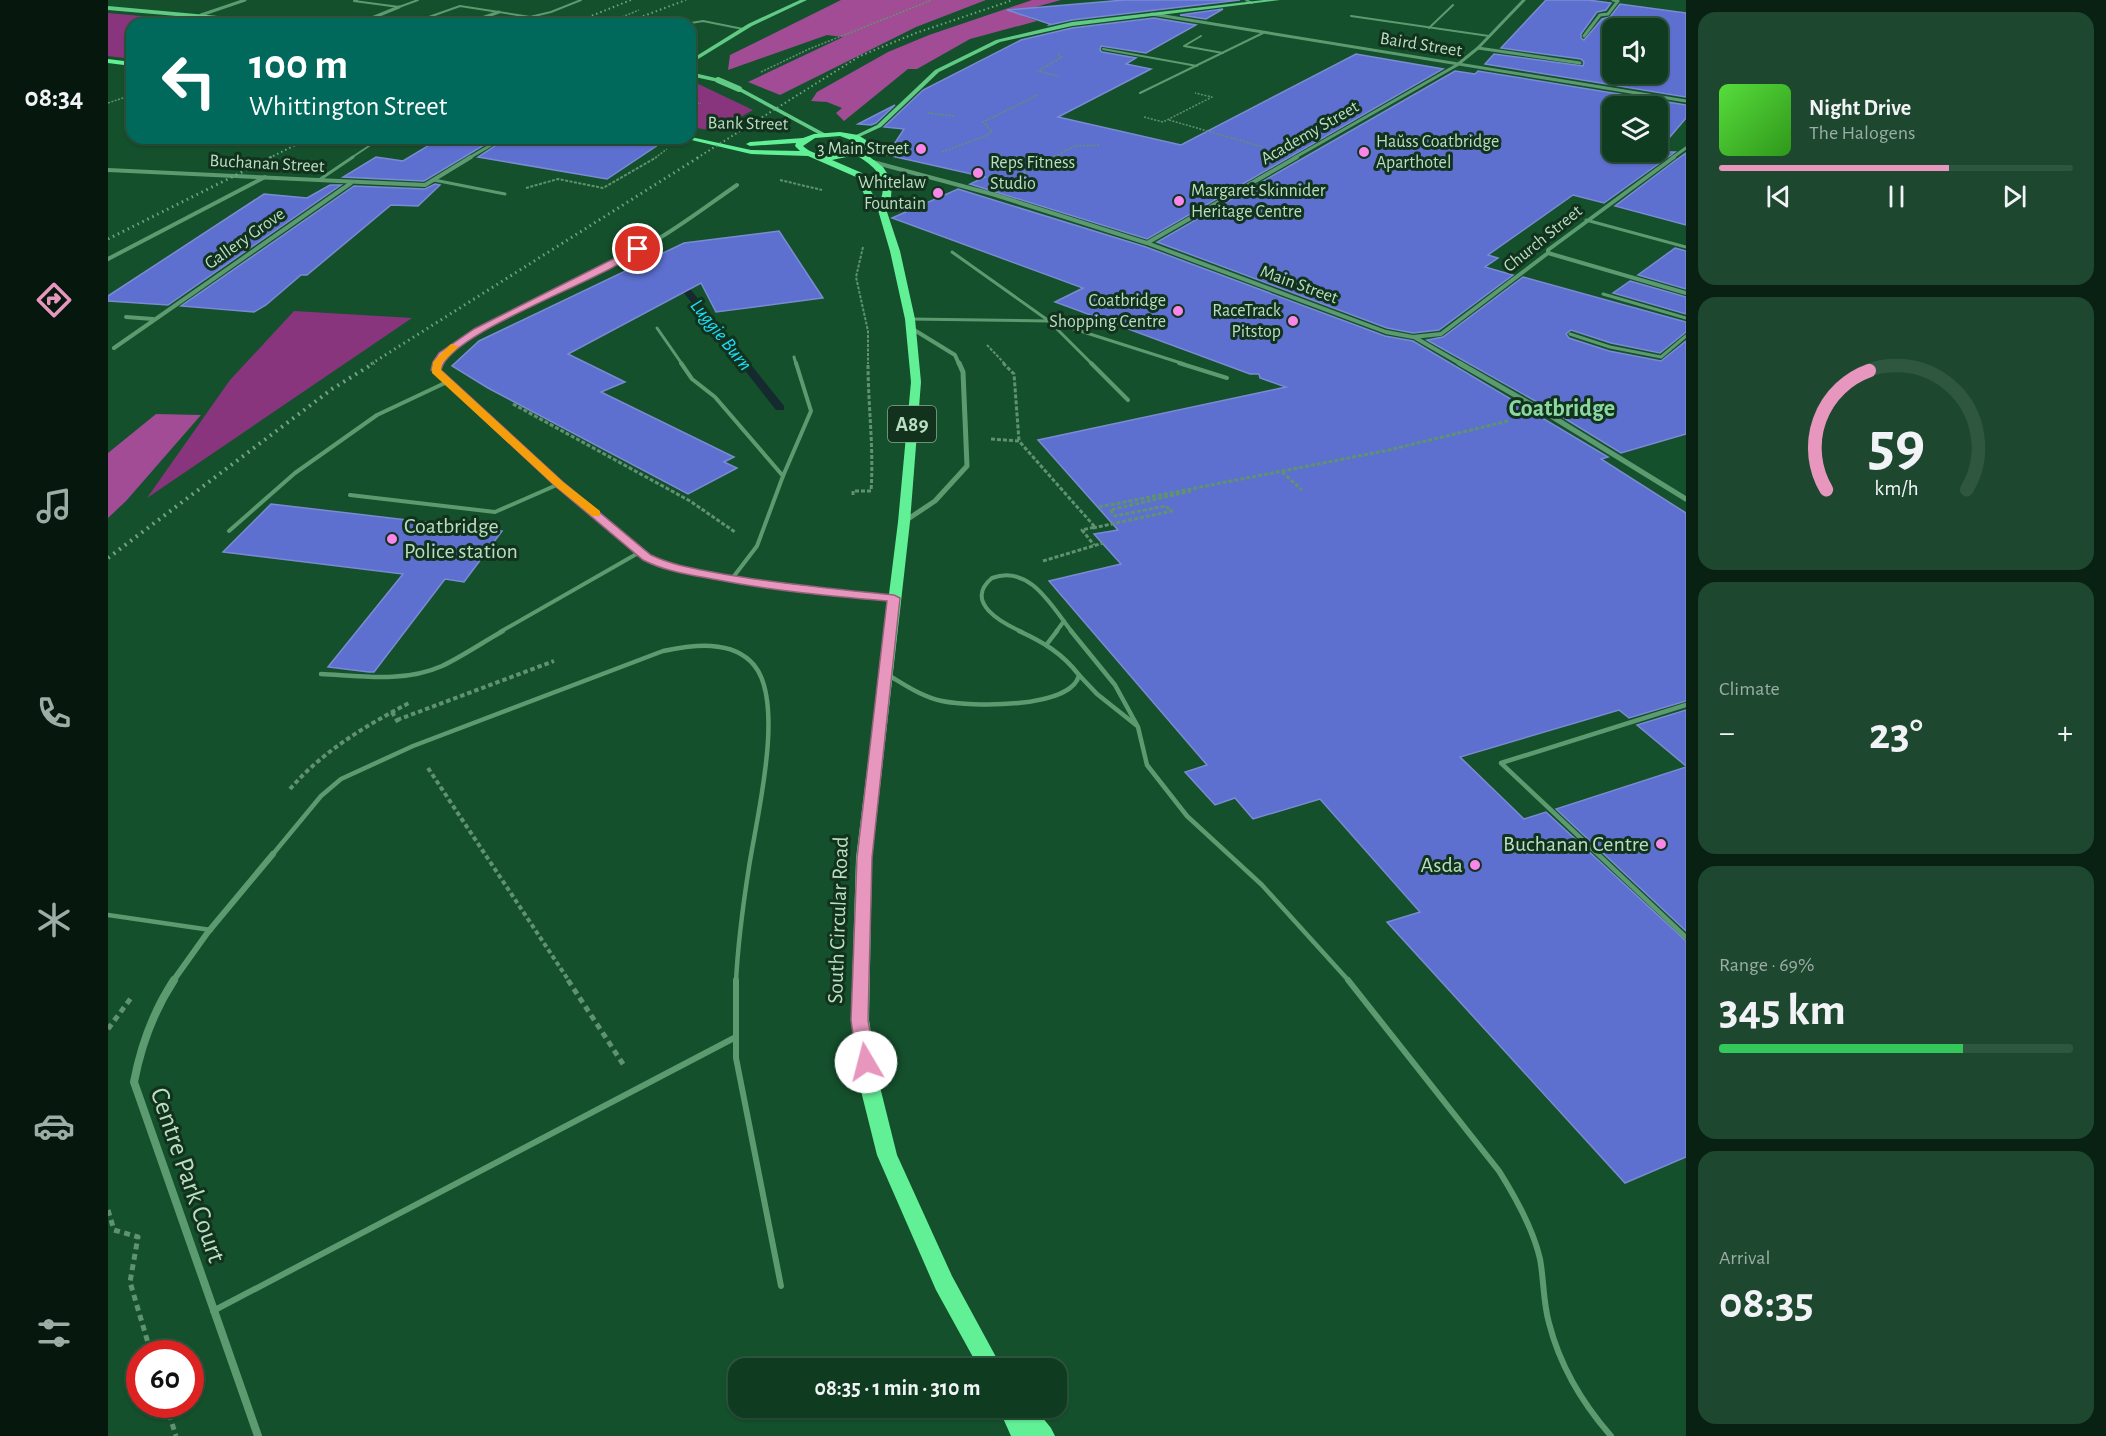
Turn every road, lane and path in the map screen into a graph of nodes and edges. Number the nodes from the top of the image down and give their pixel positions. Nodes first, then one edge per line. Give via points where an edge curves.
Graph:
1 (245, 0) edge
2 (357, 0) edge
3 (418, 0) edge
4 (581, 0) edge
5 (804, 0) edge
6 (932, 0) edge
7 (1277, 0) edge
8 (1524, 0) edge
9 (1613, 0) edge
10 (1249, 1) edge
11 (1453, 5) dead end
12 (399, 7) junction
13 (108, 8) edge
14 (639, 10) dead end
15 (499, 12) junction
16 (1152, 14) junction
17 (201, 15) junction
18 (1351, 16) dead end
19 (622, 17) dead end
20 (229, 18) edge
21 (372, 18) edge
22 (426, 18) edge
23 (482, 18) edge
24 (696, 22) edge
25 (1429, 28) junction
26 (743, 29) junction
27 (1263, 33) junction
28 (1201, 36) dead end
29 (1489, 36) junction
30 (1584, 36) dead end
31 (1478, 48) junction
32 (1103, 49) dead end
33 (1224, 53) junction
34 (696, 58) edge
35 (108, 61) edge
36 (126, 63) edge
37 (1580, 63) dead end
38 (1457, 64) junction
39 (1197, 66) junction
40 (755, 74) dead end
41 (696, 75) edge
42 (1191, 92) dead end
43 (1140, 93) dead end
44 (1038, 95) dead end
45 (126, 97) edge
46 (1686, 101) edge
47 (108, 102) edge
48 (923, 113) dead end
49 (955, 116) dead end
50 (1139, 116) dead end
51 (1169, 120) junction
52 (824, 135) junction
53 (855, 137) junction
54 (696, 140) edge
55 (803, 140) junction
56 (696, 141) edge
57 (372, 144) edge
58 (493, 144) edge
59 (1100, 145) dead end
60 (669, 147) dead end
61 (1686, 148) edge
62 (858, 152) junction
63 (941, 152) dead end
64 (814, 155) junction
65 (1298, 156) junction
66 (873, 162) junction
67 (108, 170) edge
68 (783, 174) dead end
69 (1019, 175) dead end
70 (265, 177) junction
71 (319, 180) junction
72 (434, 180) junction
73 (352, 182) junction
74 (737, 185) dead end
75 (822, 190) dead end
76 (505, 194) joint
77 (882, 209) junction
78 (1586, 220) junction
79 (864, 242) dead end
80 (1147, 243) junction
81 (1686, 247) edge
82 (952, 252) dead end
83 (1548, 253) junction
84 (108, 259) edge
85 (1686, 292) edge
86 (1603, 294) dead end
87 (126, 317) dead end
88 (1686, 318) edge
89 (154, 319) junction
90 (964, 320) junction
91 (1049, 321) junction
92 (910, 323) junction
93 (657, 328) dead end
94 (1570, 334) dead end
95 (1686, 336) edge
96 (1413, 337) junction
97 (114, 348) dead end
98 (794, 357) dead end
99 (1227, 378) dead end
100 (447, 382) junction
101 (1128, 400) dead end
102 (512, 404) dead end
103 (1544, 411) junction
104 (966, 438) junction
105 (1019, 441) junction
106 (1282, 472) junction
107 (783, 477) junction
108 (559, 484) junction
109 (1201, 488) junction
110 (1302, 490) dead end
111 (350, 495) dead end
112 (853, 495) dead end
113 (1686, 499) edge
114 (1099, 507) dead end
115 (904, 522) junction
116 (1093, 528) junction
117 (229, 531) dead end
118 (1103, 543) dead end
119 (1094, 545) junction
120 (757, 546) junction
121 (640, 552) junction
122 (1024, 577) junction
123 (731, 580) junction
124 (894, 598) junction
125 (1064, 621) junction
126 (1047, 644) junction
127 (555, 662) dead end
128 (321, 674) dead end
129 (886, 674) junction
130 (1079, 675) junction
131 (1686, 705) edge
132 (392, 712) dead end
133 (397, 720) junction
134 (1138, 727) junction
135 (413, 746) junction
136 (273, 854) joint
137 (108, 915) edge
138 (211, 930) junction
139 (1686, 937) edge
140 (734, 1038) junction
141 (639, 1088) junction
142 (108, 1210) edge
143 (781, 1286) dead end
144 (213, 1311) junction
145 (147, 1340) edge
146 (985, 1358) edge
147 (170, 1418) edge
148 (1015, 1418) edge
149 (1028, 1418) edge
150 (176, 1436) edge
151 (258, 1436) edge
152 (1023, 1436) edge
153 (1043, 1436) edge
154 (1611, 1436) edge

1 - 17 street
2 - 12 lane via 354,1
3 - 12 lane
4 - 15 lane via 530,16
5 - 26 street
6 - 40 path
7 - 10 street
8 - 29 street, Academy Street
9 - 30 street via 1618,1 1608,14 1599,15
10 - 16 street
11 - 25 lane
12 - 21 street
13 - 17 street
14 - 19 path
15 - 22 lane via 460,6
15 - 23 street
16 - 27 street, Baird Street
16 - 53 street via 1071,24 987,46 937,71 879,126
17 - 20 street
18 - 25 lane
24 - 26 lane
25 - 29 lane
26 - 34 street
27 - 33 lane
27 - 38 street, Baird Street
28 - 33 lane via 1184,46
29 - 31 street, Academy Street
31 - 37 street
31 - 38 street, Academy Street
32 - 39 lane
33 - 39 lane
35 - 36 main road
38 - 46 street, Baird Street
38 - 65 street, Academy Street
39 - 43 lane
41 - 52 street, bridge via 739,89
42 - 51 path via 1212,97
44 - 63 path via 983,122 992,131 988,135
45 - 47 path
48 - 49 path
50 - 51 path
51 - 65 path
52 - 53 main road, A89
52 - 55 main road, A89
53 - 62 main road via 864,146
54 - 55 main road, Bank Street / A89 via 751,144
55 - 64 main road via 800,149
56 - 64 main road, Bank Street / A89 via 752,152
57 - 71 lane
58 - 72 street
59 - 69 path via 1075,147
60 - 76 path via 603,188 558,179
61 - 78 street, Church Street
62 - 64 main road, A89
62 - 66 main road, South Circular Road / A89
64 - 77 main road, South Circular Road / A89 via 859,174 868,194
65 - 80 street, Academy Street
66 - 77 main road, South Circular Road / A89 via 885,172 890,192
66 - 80 street, Main Street via 992,194
67 - 70 street, Buchanan Street
68 - 75 path via 777,180
70 - 71 street, Buchanan Street
70 - 84 street
71 - 73 street, Buchanan Street
72 - 73 street, Buchanan Street via 425,185
72 - 76 lane
73 - 89 street, Gallery Grove
74 - 100 street via 658,239 456,345 437,362 436,370
77 - 92 main road, South Circular Road / A89
78 - 81 lane
78 - 83 street, Church Street
79 - 112 path via 856,277 868,331 868,413 873,461 871,491 853,491
80 - 96 street, Main Street via 1386,332
82 - 91 lane
83 - 85 street
83 - 96 street, Church Street via 1442,334
86 - 88 lane
87 - 89 street
89 - 97 street, Gallery Grove
90 - 91 lane
90 - 92 lane
90 - 105 path via 1014,374
91 - 99 lane
91 - 101 lane
92 - 104 street via 955,355 963,372
92 - 115 main road, South Circular Road / A89 via 916,381
93 - 107 lane via 692,379 714,397
94 - 95 lane via 1661,357
96 - 103 street, Main Street
98 - 107 lane via 811,411
100 - 108 street
100 - 117 lane via 377,415 295,473
102 - 120 path via 690,501
103 - 106 path
103 - 113 street, Main Street
104 - 105 path
104 - 115 street via 967,466 935,501
105 - 116 path
106 - 109 path
106 - 110 path
107 - 120 lane
108 - 111 lane via 495,512
108 - 121 street
109 - 114 path
109 - 116 path via 1110,510 1115,516 1165,506 1172,511
115 - 124 main road, South Circular Road / A89
116 - 119 path via 1082,530
118 - 119 path
119 - 122 path via 1036,564
120 - 123 lane
121 - 123 street via 661,565
121 - 128 lane via 441,666 412,675 384,677
122 - 125 lane
122 - 126 lane via 992,579 983,587 981,596 985,607 1009,625
123 - 124 street
124 - 129 main road, South Circular Road / A89
125 - 126 lane
125 - 134 lane via 1115,685
126 - 130 lane via 1069,661
127 - 133 path
129 - 130 lane via 927,696 962,704 1023,702 1064,693 1078,682
129 - 146 main road, South Circular Road / A89 via 864,858 860,1020 869,1083 887,1155 944,1283
130 - 134 lane
131 - 139 lane via 1501,763
132 - 133 path
133 - 135 path
134 - 154 lane via 1148,765 1187,816 1263,885 1339,969 1499,1171 1516,1197 1536,1245 1545,1307 1566,1368 1594,1418
135 - 136 lane via 341,779 321,796
135 - 140 lane via 663,651 716,646 739,652 761,678 767,702 768,739 740,928
135 - 141 path
136 - 138 street, Centre Park Court
137 - 138 lane
138 - 144 street, Centre Park Court via 157,1004 136,1062 134,1082
140 - 141 lane
140 - 143 lane
141 - 144 lane
142 - 145 path via 114,1230 138,1237 130,1282
144 - 151 street, Centre Park Court
147 - 150 path
148 - 152 main road
149 - 153 main road

